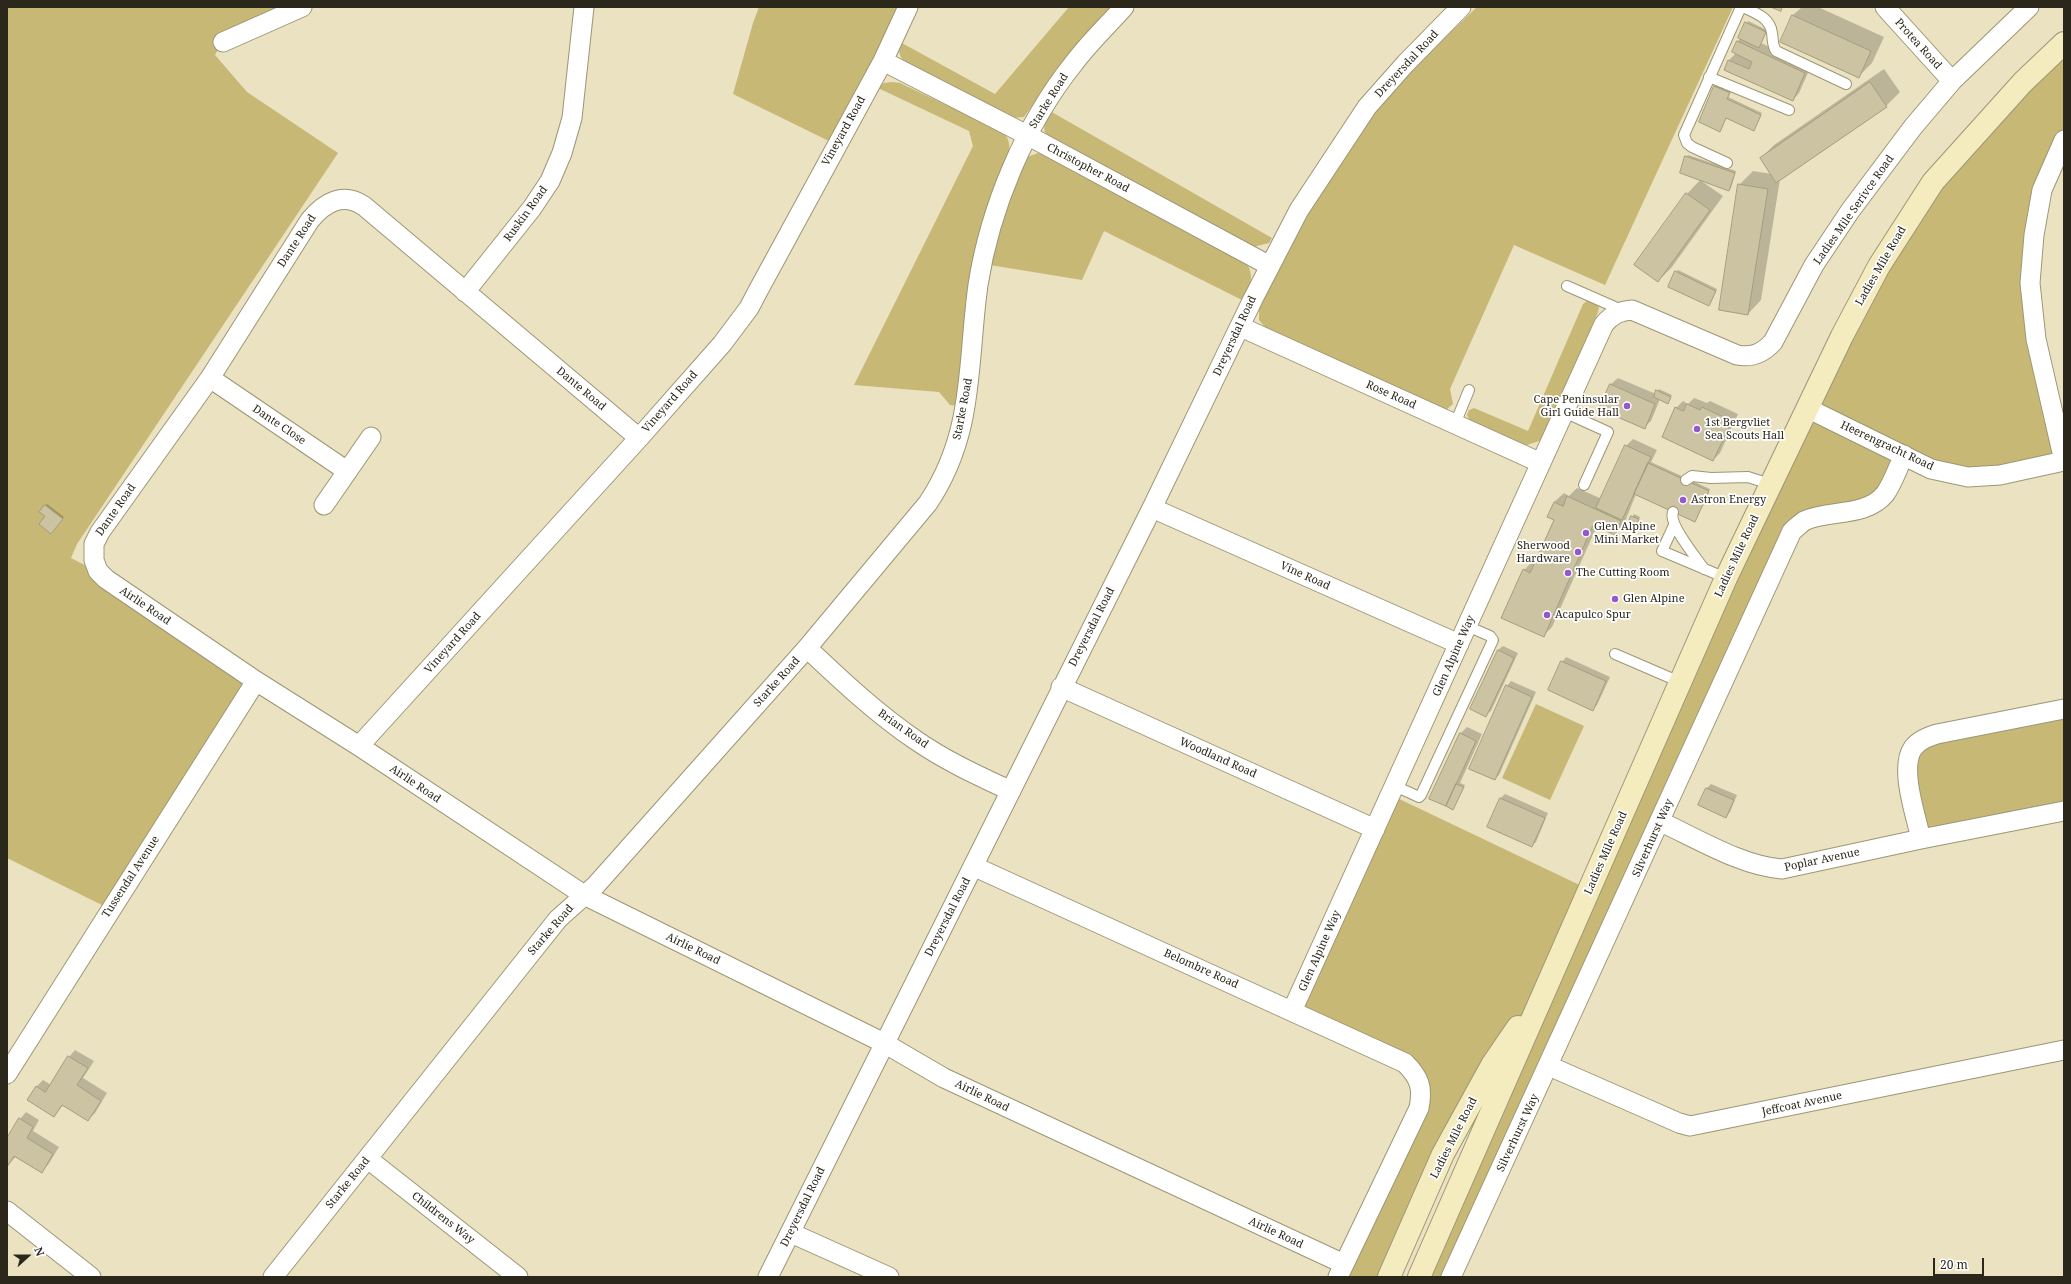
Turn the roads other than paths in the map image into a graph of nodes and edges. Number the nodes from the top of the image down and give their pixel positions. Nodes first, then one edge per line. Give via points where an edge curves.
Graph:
1 (302, 7) edge
2 (584, 7) edge
3 (908, 7) edge
4 (1124, 7) edge
5 (1461, 7) edge
6 (1742, 7) edge
7 (1885, 7) edge
8 (2029, 7) edge
9 (223, 42) dead end
10 (2064, 43) edge
11 (883, 61) junction
12 (1709, 76) junction
13 (1952, 81) junction
14 (1846, 84) dead end
15 (1789, 110) dead end
16 (1027, 135) junction
17 (2064, 140) edge
18 (1728, 163) dead end
19 (1270, 266) junction
20 (1568, 286) dead end
21 (465, 292) junction
22 (1625, 311) junction
23 (1241, 328) junction
24 (210, 378) junction
25 (1469, 390) dead end
26 (1807, 408) junction
27 (1564, 412) junction
28 (1455, 424) junction
29 (371, 437) dead end
30 (639, 438) junction
31 (1904, 455) junction
32 (2064, 461) edge
33 (1541, 463) junction
34 (347, 471) junction
35 (1686, 480) dead end
36 (1770, 484) junction
37 (1584, 485) dead end
38 (324, 505) dead end
39 (1152, 508) junction
40 (1673, 512) dead end
41 (1674, 525) junction
42 (93, 555) joint
43 (1704, 569) junction
44 (1726, 578) junction
45 (1467, 626) junction
46 (1459, 644) junction
47 (807, 648) junction
48 (1615, 654) dead end
49 (256, 681) junction
50 (1680, 682) junction
51 (1061, 687) junction
52 (2064, 709) edge
53 (359, 746) junction
54 (1395, 786) junction
55 (1011, 791) junction
56 (2064, 811) edge
57 (1660, 822) junction
58 (1376, 829) junction
59 (1921, 839) junction
60 (974, 866) junction
61 (584, 896) junction
62 (1546, 986) junction
63 (1292, 1011) junction
64 (884, 1044) junction
65 (2064, 1050) edge
66 (12, 1055) edge
67 (1550, 1066) junction
68 (7, 1074) edge
69 (368, 1159) junction
70 (7, 1211) edge
71 (791, 1233) junction
72 (1341, 1271) edge
73 (92, 1277) edge
74 (273, 1277) edge
75 (518, 1277) edge
76 (768, 1277) edge
77 (889, 1277) edge
78 (1389, 1277) edge
79 (1419, 1277) edge
80 (1451, 1277) edge

1 - 9 street
2 - 21 street, Ruskin Road via 572,118 553,174 532,208
3 - 11 street, Vineyard Road
4 - 16 street, Starke Road via 1074,62
5 - 19 street, Dreyersdal Road via 1367,107 1299,210
6 - 12 lane
6 - 14 lane via 1767,20 1776,51
7 - 13 street, Protea Road
8 - 13 street, Ladies Mile Serivce Road
10 - 26 main road, Ladies Mile Road via 2023,82 1933,182 1879,266
11 - 16 street, Christopher Road
11 - 30 street, Vineyard Road via 749,308 722,344
12 - 15 lane
12 - 18 lane via 1684,135 1692,147
13 - 22 street, Ladies Mile Serivce Road via 1913,127 1850,211 1814,265 1774,342 1767,349 1747,357 1737,355 1640,312
16 - 19 street, Christopher Road
16 - 47 street, Starke Road via 997,210 982,264 968,393 961,430 951,462 928,503
17 - 32 street via 2042,190 2034,235 2030,283 2036,339
19 - 23 street, Dreyersdal Road
20 - 22 lane
21 - 24 street, Dante Road via 364,206 349,199 337,200 324,206 310,220
21 - 30 street, Dante Road
22 - 27 street, Glen Alpine Way via 1610,317 1604,324
23 - 28 street, Rose Road
23 - 39 street, Dreyersdal Road
24 - 34 street, Dante Close
24 - 42 street, Dante Road via 100,532 94,544
25 - 28 lane
26 - 31 street, Heerengracht Road
26 - 36 main road, Ladies Mile Road
27 - 33 street, Glen Alpine Way
27 - 37 lane via 1608,432
28 - 33 street, Rose Road
29 - 34 street
30 - 53 street, Vineyard Road
31 - 32 street, Heerengracht Road via 1931,469 1968,477 2000,475
31 - 57 street, Silverhurst Way via 1884,494 1873,504 1809,520 1792,531
33 - 45 street, Glen Alpine Way
34 - 38 street
35 - 36 lane via 1692,476 1748,477
36 - 44 main road, Ladies Mile Road
39 - 46 street, Vine Road
39 - 51 street, Dreyersdal Road
40 - 41 lane via 1671,516
41 - 43 lane
41 - 43 lane via 1662,551
42 - 49 street, Airlie Road via 98,571 106,580
43 - 44 lane
44 - 50 main road, Ladies Mile Road
45 - 46 street, Glen Alpine Way
45 - 54 lane via 1492,638 1489,648 1421,795 1419,797
46 - 54 street, Glen Alpine Way
47 - 55 street, Brian Road via 854,694 917,741
47 - 61 street, Starke Road
48 - 50 lane
49 - 53 street, Airlie Road
49 - 66 street, Tussendal Avenue
50 - 62 main road, Ladies Mile Road
51 - 55 street, Dreyersdal Road
51 - 58 street, Woodland Road
52 - 59 street via 1937,734 1924,738 1914,747 1908,760 1908,774
53 - 61 street, Airlie Road
54 - 58 street, Glen Alpine Way
55 - 60 street, Dreyersdal Road
56 - 59 street, Poplar Avenue
57 - 59 street, Poplar Avenue via 1764,868 1782,869
57 - 67 street, Silverhurst Way
58 - 63 street, Glen Alpine Way
60 - 63 street, Belombre Road
60 - 64 street, Dreyersdal Road
61 - 64 street, Airlie Road
61 - 69 street, Starke Road via 558,919
62 - 78 main road, Ladies Mile Road via 1492,1065 1443,1154
62 - 79 main road, Ladies Mile Road
63 - 72 street, Belombre Road via 1405,1063 1420,1083 1422,1094 1419,1108
64 - 71 street, Dreyersdal Road
64 - 72 street, Airlie Road via 944,1078
65 - 67 street, Jeffcoat Avenue via 1690,1126
66 - 68 street, Tussendal Avenue
67 - 80 street, Silverhurst Way
69 - 74 street, Starke Road
69 - 75 street, Childrens Way
70 - 73 street
71 - 76 street, Dreyersdal Road
71 - 77 street

